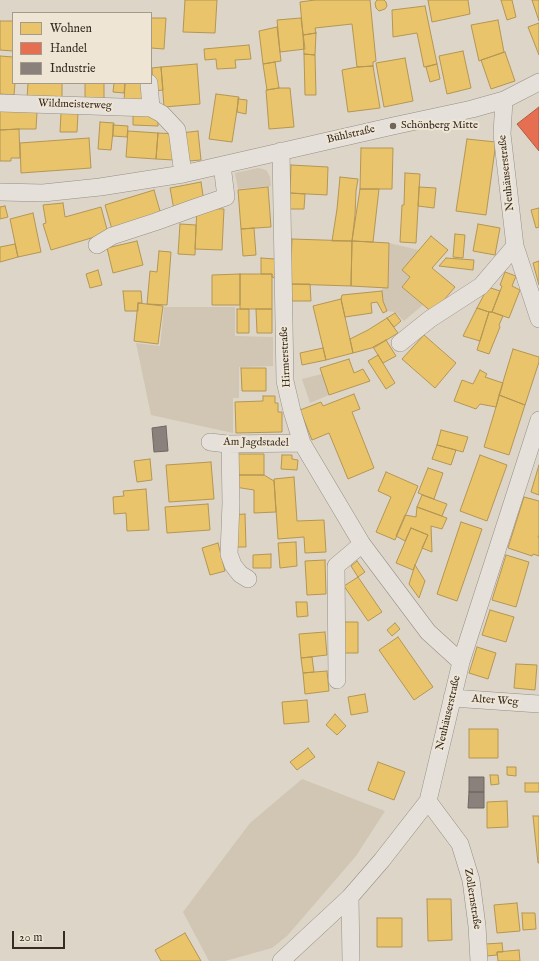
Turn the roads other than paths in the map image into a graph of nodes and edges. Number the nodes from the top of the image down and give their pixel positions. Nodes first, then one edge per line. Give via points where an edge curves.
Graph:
1 (539, 82) edge
2 (149, 84) edge
3 (504, 100) junction
4 (0, 102) edge
5 (151, 108) junction
6 (281, 151) junction
7 (222, 166) junction
8 (183, 174) junction
9 (0, 192) edge
10 (97, 245) dead end
11 (515, 246) junction
12 (539, 320) edge
13 (400, 343) dead end
14 (539, 420) edge
15 (210, 442) dead end
16 (302, 443) junction
17 (230, 444) junction
18 (362, 544) junction
19 (248, 579) dead end
20 (461, 662) junction
21 (337, 680) dead end
22 (452, 698) junction
23 (539, 704) edge
24 (428, 801) junction
25 (350, 897) junction
26 (282, 961) edge
27 (352, 961) edge
28 (480, 961) edge

1 - 3 street, Bühlstraße
2 - 5 street
3 - 6 street, Bühlstraße
3 - 11 street, Neuhäuserstraße via 502,134
4 - 5 street, Wildmeisterweg
5 - 8 street via 162,114 177,130
6 - 7 street, Bühlstraße
6 - 16 street, Hirmerstraße via 285,382
7 - 8 street, Bühlstraße
7 - 10 street via 226,197 112,236
8 - 9 street, Bühlstraße via 43,193
11 - 12 street, Neuhäuserstraße
11 - 13 street via 481,286 430,319
14 - 20 street, Neuhäuserstraße
15 - 17 street, Am Jagdstadel
16 - 17 street, Am Jagdstadel
16 - 18 street, Hirmerstraße
17 - 19 street via 229,554 233,565
18 - 20 street, Hirmerstraße via 428,632
18 - 21 street via 336,566
20 - 22 street, Neuhäuserstraße
22 - 23 street, Alter Weg
22 - 24 street, Neuhäuserstraße
24 - 25 street, Neuhäuserstraße
24 - 28 street, Zollernstraße via 460,844 471,880
25 - 26 street, Neuhäuserstraße
25 - 27 street

